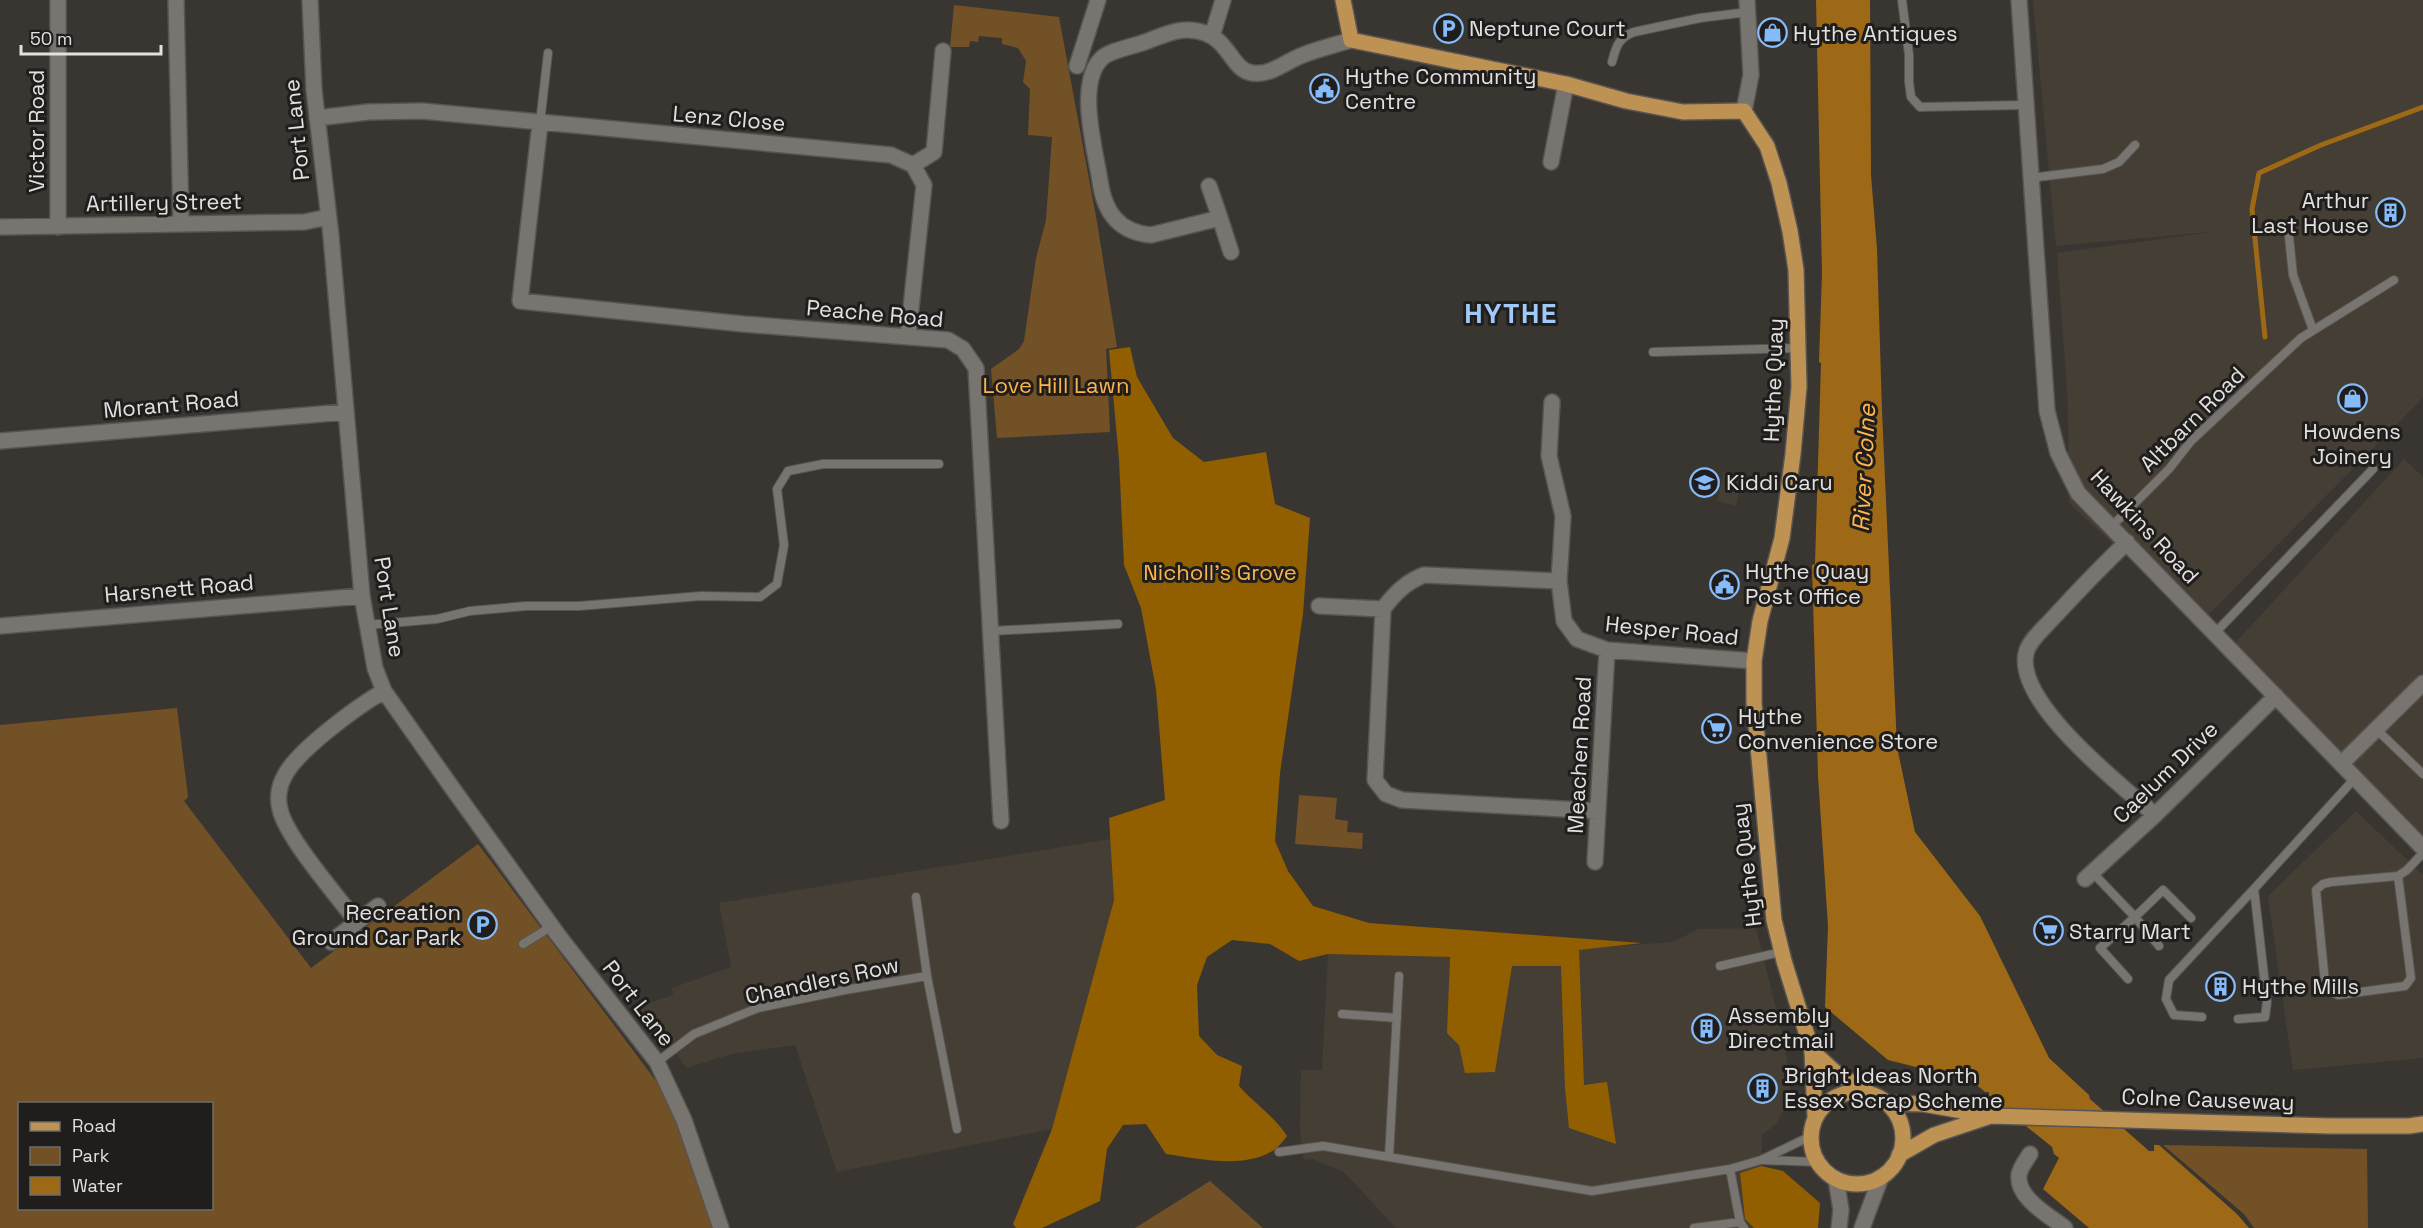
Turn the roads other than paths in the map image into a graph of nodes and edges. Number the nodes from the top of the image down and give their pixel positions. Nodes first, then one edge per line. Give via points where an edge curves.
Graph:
1 (58, 0) edge
2 (176, 0) edge
3 (310, 0) edge
4 (1098, 0) edge
5 (1223, 0) edge
6 (1343, 0) edge
7 (1902, 0) edge
8 (2019, 0) edge
9 (1748, 6) edge
10 (1212, 36) junction
11 (1351, 40) junction
12 (943, 51) dead end
13 (548, 53) dead end
14 (1612, 62) dead end
15 (1077, 66) dead end
16 (1566, 84) junction
17 (2025, 105) junction
18 (1744, 111) junction
19 (317, 117) junction
20 (540, 123) junction
21 (2135, 145) dead end
22 (1551, 162) dead end
23 (913, 165) junction
24 (2030, 178) junction
25 (1209, 186) dead end
26 (328, 217) junction
27 (1220, 218) junction
28 (181, 223) junction
29 (58, 226) junction
30 (0, 227) edge
31 (2288, 227) dead end
32 (1231, 252) dead end
33 (2394, 280) dead end
34 (2313, 330) junction
35 (908, 336) junction
36 (1799, 348) junction
37 (1653, 352) dead end
38 (1552, 402) dead end
39 (345, 412) junction
40 (0, 441) edge
41 (939, 464) dead end
42 (2373, 469) dead end
43 (2110, 527) junction
44 (2127, 542) junction
45 (1559, 581) junction
46 (362, 596) junction
47 (1319, 606) dead end
48 (1383, 609) junction
49 (1118, 624) dead end
50 (366, 625) junction
51 (0, 626) edge
52 (992, 631) junction
53 (2215, 633) junction
54 (1607, 650) junction
55 (1754, 661) junction
56 (2423, 683) edge
57 (384, 691) junction
58 (2276, 696) junction
59 (2376, 729) junction
60 (2342, 763) junction
61 (2423, 774) edge
62 (2356, 777) junction
63 (1598, 811) junction
64 (2154, 815) junction
65 (1001, 821) dead end
66 (2423, 848) edge
67 (2423, 853) edge
68 (1595, 862) dead end
69 (2088, 875) joint
70 (2398, 876) junction
71 (2254, 889) junction
72 (916, 897) dead end
73 (378, 906) dead end
74 (2135, 917) junction
75 (2191, 918) dead end
76 (357, 922) junction
77 (550, 924) junction
78 (331, 942) dead end
79 (523, 944) dead end
80 (2159, 946) dead end
81 (1781, 952) junction
82 (1720, 966) dead end
83 (927, 976) junction
84 (1400, 976) dead end
85 (2128, 979) dead end
86 (1342, 1014) dead end
87 (2202, 1017) dead end
88 (1397, 1018) junction
89 (2238, 1019) dead end
90 (1812, 1051) junction
91 (657, 1062) junction
92 (1869, 1093) junction
93 (1887, 1103) junction
94 (1815, 1116) junction
95 (1990, 1116) junction
96 (2423, 1124) edge
97 (957, 1128) dead end
98 (1810, 1136) junction
99 (1279, 1152) dead end
100 (2030, 1154) dead end
101 (1899, 1155) junction
102 (1389, 1157) junction
103 (1761, 1160) junction
104 (1818, 1162) junction
105 (1730, 1169) junction
106 (1881, 1177) junction
107 (1836, 1179) junction
108 (1742, 1225) edge
109 (721, 1228) edge
110 (1694, 1228) edge
111 (1839, 1228) edge
112 (1862, 1228) edge
113 (2065, 1228) edge

1 - 29 street, Victor Road
2 - 28 street
3 - 19 street, Port Lane
4 - 15 street
5 - 10 street
6 - 11 main road
7 - 17 lane via 1911,98 1920,107
8 - 17 street, Hawkins Road
9 - 14 lane via 1626,35 1617,43
9 - 18 street via 1751,75
10 - 11 street via 1224,45 1241,70 1265,74 1301,56
10 - 27 street via 1193,29 1179,30 1103,56 1091,74 1089,99 1102,200 1114,220 1140,234 1151,235
11 - 16 main road
12 - 23 street via 934,152
13 - 20 lane
16 - 18 main road via 1683,112
16 - 22 street
17 - 24 street, Hawkins Road
18 - 36 main road, Hythe Quay via 1767,146 1779,183 1796,270
19 - 20 street, Lenz Close via 422,111
19 - 26 street, Port Lane
20 - 23 street, Lenz Close via 891,156
20 - 35 street, Peache Road via 520,301
21 - 24 lane via 2119,162 2103,169
23 - 35 street via 924,185
24 - 43 street, Hawkins Road via 2047,411 2058,453 2078,493
25 - 27 street
26 - 28 street, Artillery Street via 304,222
26 - 39 street, Port Lane
27 - 32 street
28 - 29 street, Artillery Street
29 - 30 street, Artillery Street
31 - 34 lane via 2293,275
33 - 34 lane, Altbarn Road
34 - 43 lane, Altbarn Road via 2191,441 2169,469
35 - 52 street, Peache Road via 948,340 963,349 976,368
36 - 37 lane
36 - 55 main road, Hythe Quay via 1799,387 1782,538 1760,621
38 - 45 street, Hesper Road via 1549,456 1563,516
39 - 40 street, Morant Road
39 - 46 street, Port Lane
41 - 50 lane via 822,464 788,471 777,489 784,546 777,584 760,597 701,596 579,606 526,606
42 - 53 lane
43 - 44 street, Hawkins Road
44 - 53 street, Hawkins Road
44 - 64 street via 2042,630 2027,650 2025,667 2041,705 2059,726
45 - 48 street via 1425,575 1409,581
45 - 54 street, Hesper Road via 1564,621 1577,639
46 - 50 street, Port Lane
46 - 51 street, Harsnett Road
47 - 48 street
48 - 63 street via 1375,780 1386,794 1402,800
49 - 52 lane
50 - 57 street, Port Lane
52 - 65 street, Peache Road
53 - 58 street, Hawkins Road
54 - 55 street, Hesper Road
54 - 63 street, Meachen Road
55 - 81 main road, Hythe Quay via 1764,831
56 - 59 street
57 - 76 street via 339,722 296,760 283,778 279,798 287,829
57 - 77 street, Port Lane
58 - 60 street, Hawkins Road
58 - 64 street, Caelum Drive
59 - 60 street
59 - 61 lane
60 - 62 street, Hawkins Road
62 - 66 street, Hawkins Road
62 - 71 lane
63 - 68 street, Meachen Road
64 - 69 street, Caelum Drive
67 - 70 lane
69 - 74 lane
70 - 70 lane via 2331,882 2316,890 2325,983 2330,991 2338,995 2405,986 2411,978
71 - 87 lane via 2169,980 2166,999 2174,1016
71 - 89 lane via 2267,1002 2265,1017
72 - 83 lane, Chandlers Row
73 - 76 street
74 - 75 lane via 2163,890
74 - 80 lane
74 - 85 lane via 2100,948
76 - 78 street
77 - 79 lane
77 - 91 street, Port Lane
81 - 82 lane
81 - 90 main road, Hythe Quay
83 - 91 lane, Chandlers Row via 758,1008 694,1034
83 - 97 lane
84 - 88 lane
86 - 88 lane
88 - 102 lane
90 - 92 main road via 1835,1072
90 - 94 main road, Hythe Quay
91 - 109 street, Port Lane via 684,1120
92 - 93 main road
92 - 94 main road via 1844,1094 1828,1101
93 - 95 main road, Colne Causeway via 1923,1104
93 - 101 main road via 1900,1123 1903,1138
94 - 98 main road
95 - 96 main road, Colne Causeway via 2330,1126
95 - 101 main road, Colne Causeway via 1934,1135
98 - 103 lane
98 - 104 main road
99 - 102 lane via 1323,1146
100 - 113 street via 2019,1174 2019,1186 2028,1199
101 - 106 main road
102 - 105 lane via 1592,1191
103 - 104 lane
103 - 105 lane
104 - 107 main road
105 - 108 lane
106 - 107 main road via 1856,1184
106 - 112 street
107 - 111 street via 1841,1210
108 - 110 lane

